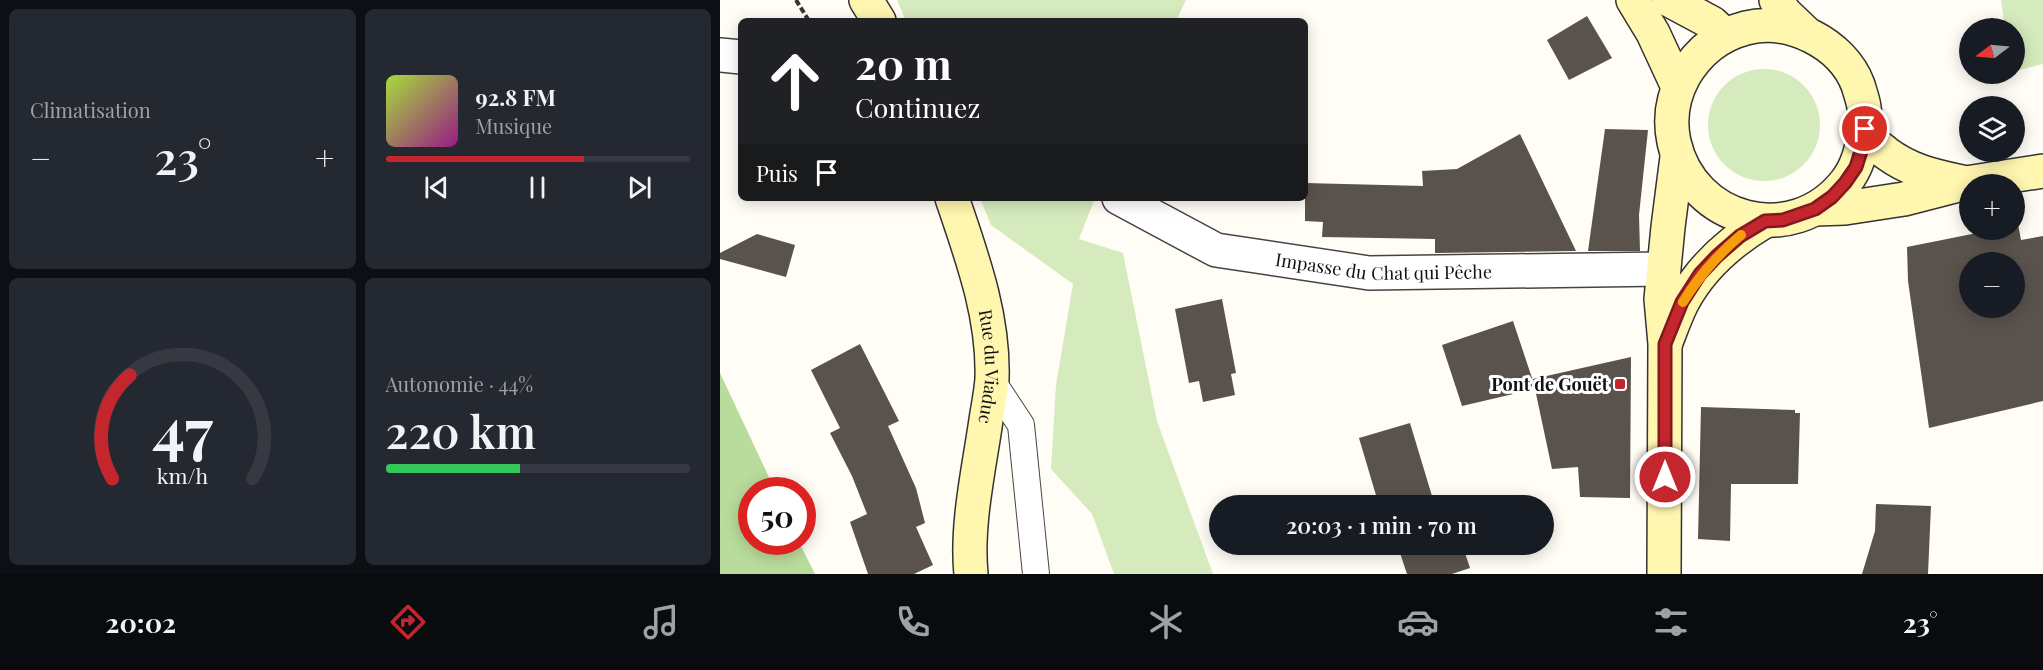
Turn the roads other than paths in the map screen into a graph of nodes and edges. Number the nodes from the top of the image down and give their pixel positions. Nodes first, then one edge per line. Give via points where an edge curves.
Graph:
1 (867, 0) edge
2 (1633, 0) edge
3 (1669, 0) edge
4 (1726, 0) edge
5 (1776, 0) edge
6 (877, 18) edge
7 (1807, 34) junction
8 (1726, 35) junction
9 (720, 55) edge
10 (738, 57) edge
11 (1678, 87) junction
12 (1865, 129) junction
13 (1677, 157) junction
14 (2043, 171) edge
15 (2024, 174) edge
16 (1959, 181) edge
17 (1959, 185) edge
18 (953, 201) edge
19 (1125, 201) edge
20 (1815, 209) junction
21 (1765, 221) junction
22 (1663, 269) junction
23 (1665, 344) junction
24 (992, 381) junction
25 (971, 574) edge
26 (1036, 574) edge
27 (1664, 574) edge

1 - 6 main road
2 - 11 main road
3 - 8 main road
4 - 8 main road
5 - 7 main road
7 - 8 main road via 1767,26
7 - 12 main road via 1844,62 1857,82 1864,105
8 - 11 main road via 1690,65
9 - 10 street
11 - 13 main road via 1672,110
12 - 16 main road via 1873,143 1897,160 1926,174
12 - 20 main road via 1856,167 1832,197
13 - 21 main road via 1702,195 1742,217
13 - 22 main road
14 - 15 main road
17 - 20 main road via 1904,199
18 - 24 main road, Rue du Viaduc via 979,278 991,347
19 - 22 street, Impasse du Chat qui Pêche via 1216,250 1369,273
20 - 21 main road via 1783,220
21 - 23 main road via 1740,236 1700,274 1682,302
22 - 23 main road
23 - 27 main road
24 - 25 main road, Rue du Viaduc via 975,502
24 - 26 lane via 1021,425

